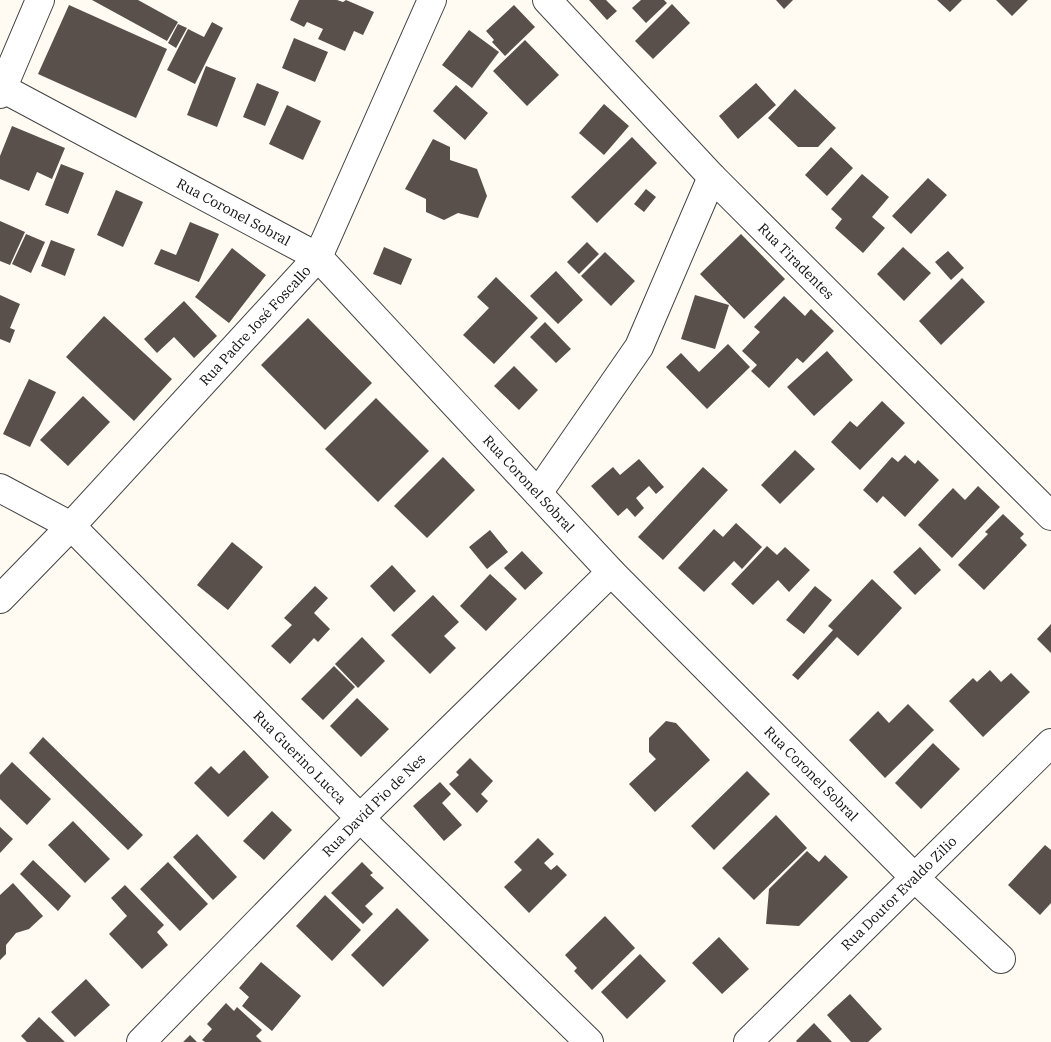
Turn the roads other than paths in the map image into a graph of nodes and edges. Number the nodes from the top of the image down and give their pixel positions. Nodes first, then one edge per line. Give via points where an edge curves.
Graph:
1 (40, 0) edge
2 (432, 0) edge
3 (547, 0) edge
4 (1, 90) edge
5 (712, 177) junction
6 (318, 257) junction
7 (0, 488) edge
8 (538, 493) junction
9 (1051, 516) edge
10 (72, 526) junction
11 (611, 572) junction
12 (0, 599) edge
13 (1051, 743) edge
14 (360, 818) junction
15 (914, 878) junction
16 (1001, 958) dead end
17 (141, 1042) edge
18 (589, 1042) edge
19 (748, 1042) edge

1 - 4 street
2 - 6 street, Rua Padre José Foscallo
3 - 5 street, Rua Tiradentes
4 - 6 street, Rua Coronel Sobral
5 - 8 street via 639,347
5 - 9 street, Rua Tiradentes
6 - 8 street, Rua Coronel Sobral
6 - 10 street, Rua Padre José Foscallo
7 - 10 street, Rua Guerino Lucca
8 - 11 street, Rua Coronel Sobral
10 - 12 street, Rua Padre José Foscallo
10 - 14 street, Rua Guerino Lucca
11 - 14 street, Rua David Pio de Nes
11 - 15 street, Rua Coronel Sobral
13 - 15 street, Rua Doutor Evaldo Zilio
14 - 17 street, Rua David Pio de Nes
14 - 18 street, Rua Guerino Lucca
15 - 16 street, Rua Coronel Sobral
15 - 19 street, Rua Doutor Evaldo Zilio

